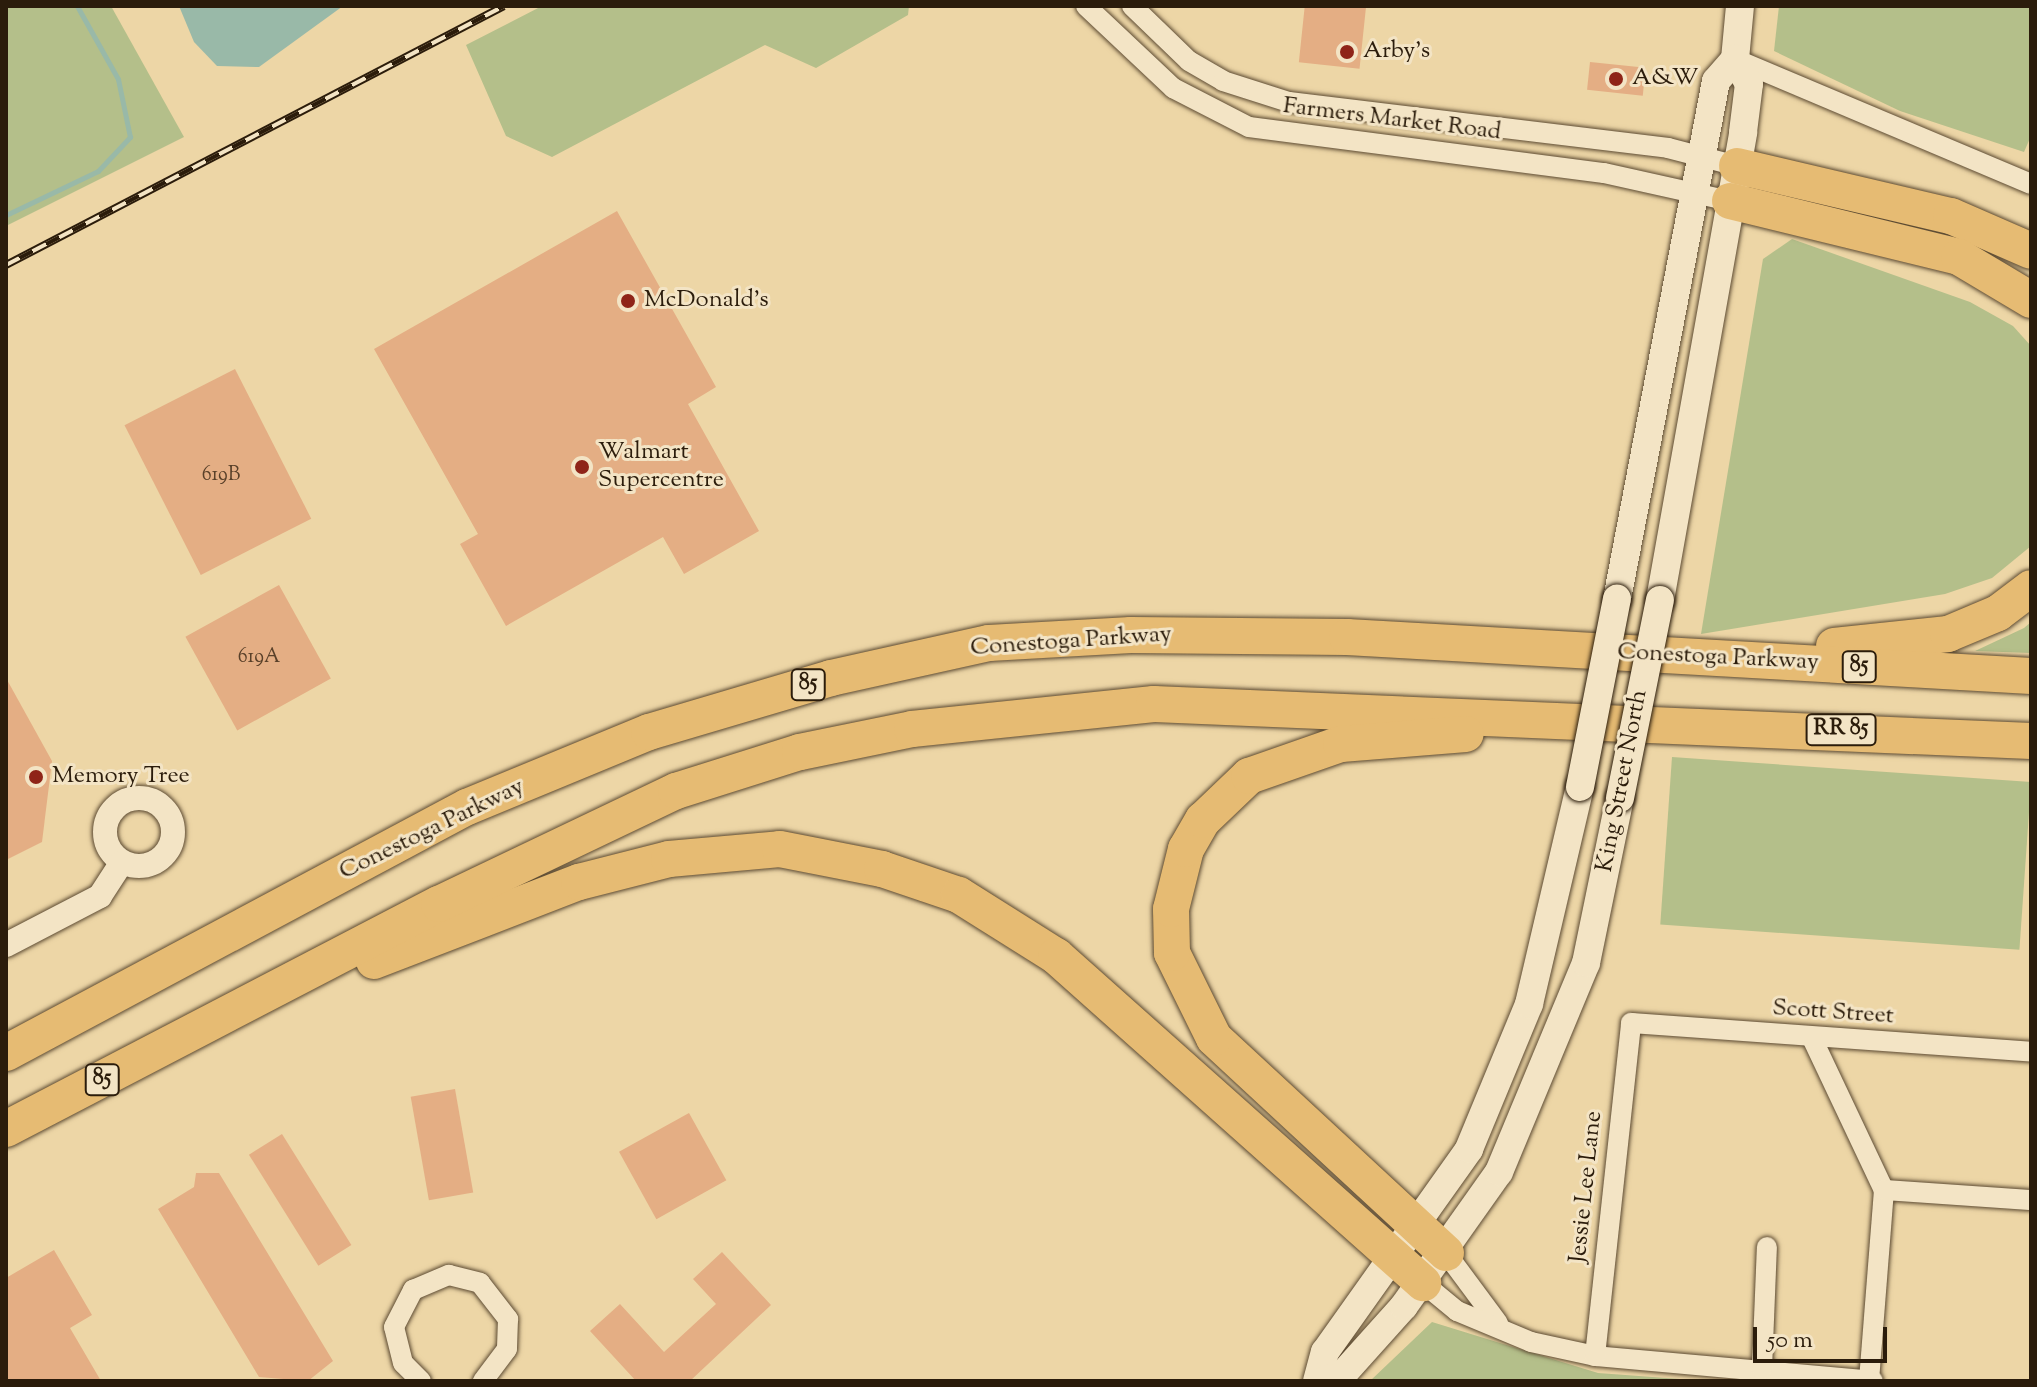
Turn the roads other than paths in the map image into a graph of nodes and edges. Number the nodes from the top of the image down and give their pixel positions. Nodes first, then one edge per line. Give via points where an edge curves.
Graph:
1 (1086, 6) edge
2 (1132, 6) edge
3 (1740, 6) edge
4 (1735, 59) junction
5 (1720, 162) junction
6 (2031, 184) edge
7 (1713, 196) junction
8 (2031, 251) edge
9 (2031, 300) edge
10 (2031, 588) edge
11 (1687, 657) junction
12 (2031, 676) edge
13 (1651, 720) junction
14 (2031, 741) edge
15 (122, 862) dead end
16 (6, 945) edge
17 (1631, 1023) joint
18 (198, 1031) junction
19 (1812, 1038) junction
20 (2031, 1052) edge
21 (6, 1053) edge
22 (6, 1129) edge
23 (1884, 1190) junction
24 (2031, 1200) edge
25 (1420, 1223) junction
26 (1767, 1247) dead end
27 (1446, 1253) junction
28 (1410, 1271) junction
29 (1498, 1323) junction
30 (1595, 1356) junction
31 (1762, 1369) junction
32 (409, 1378) edge
33 (483, 1381) edge
34 (1320, 1381) edge
35 (1871, 1381) edge

1 - 7 street, Farmers Market Road via 1173,88 1249,127
2 - 5 street, Farmers Market Road via 1189,61 1276,99
3 - 4 main road, King Street North
4 - 5 main road, King Street North via 1749,84
4 - 6 street
5 - 7 main road, King Street North
5 - 8 highway via 1951,216
7 - 9 highway via 1959,257
7 - 25 main road, King Street North, bridge via 1617,599 1529,1004 1469,1149
7 - 27 main road, King Street North, bridge via 1660,600 1586,963 1561,1036 1499,1172
10 - 11 highway via 1998,613 1948,634
11 - 12 highway, Conestoga Parkway / 85
11 - 21 highway, Conestoga Parkway / 85 via 1347,637 1131,635 989,643 831,678 649,732 467,807
13 - 14 highway, RR 85
13 - 18 highway, 85 via 1154,704 1028,713 828,746 676,791
13 - 25 highway via 1341,744 1288,758 1249,776 1220,801 1186,849 1171,909 1172,953 1214,1038
15 - 16 street via 100,896
17 - 19 street, Scott Street
17 - 30 street, Jessie Lee Lane
18 - 22 highway, 85
18 - 28 highway via 579,882 669,859 780,849 853,863 959,895 1056,956
19 - 20 street, Scott Street
19 - 23 street
23 - 24 street
23 - 35 street
25 - 27 highway
25 - 28 main road, King Street North
26 - 31 street
27 - 28 main road, King Street North
27 - 29 street
28 - 29 street via 1457,1311
28 - 34 main road, King Street North via 1325,1352
29 - 30 street via 1531,1342
30 - 31 street
31 - 35 street
32 - 33 street via 395,1344 400,1308 430,1279 460,1276 495,1295 508,1319 507,1349

